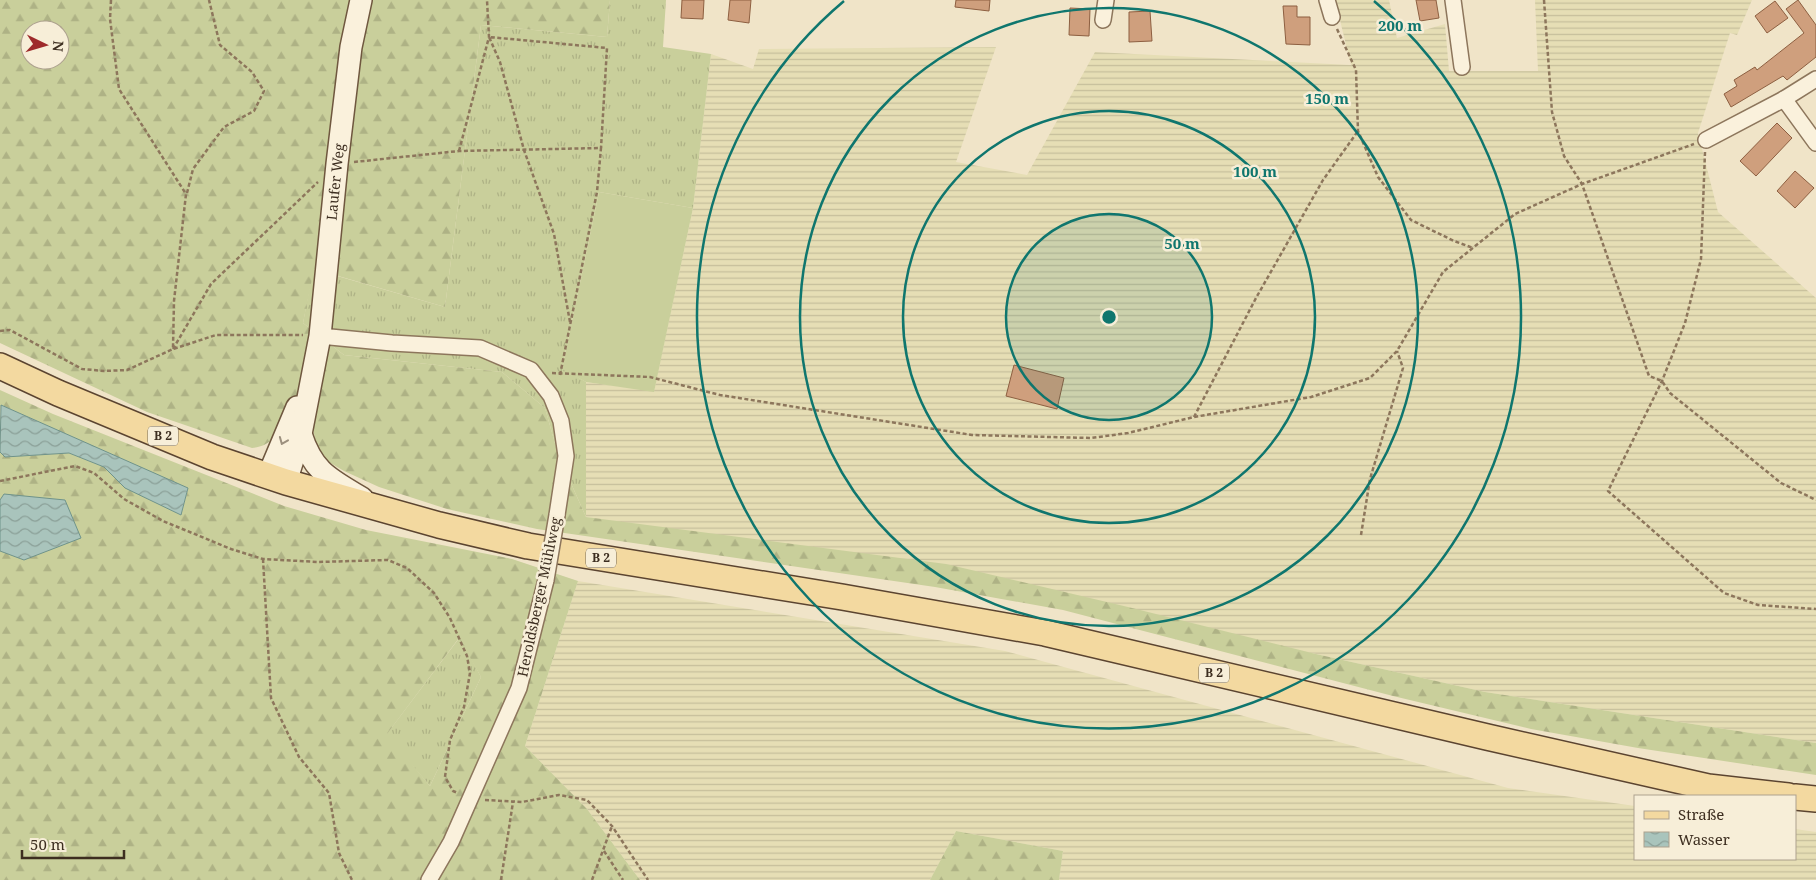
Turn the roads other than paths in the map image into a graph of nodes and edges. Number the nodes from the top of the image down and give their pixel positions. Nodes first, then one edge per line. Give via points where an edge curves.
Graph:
1 (361, 0) edge
2 (1106, 0) edge
3 (1327, 0) edge
4 (1453, 0) edge
5 (1332, 17) road end
6 (1103, 20) dead end
7 (1462, 67) dead end
8 (1816, 79) edge
9 (1784, 99) junction
10 (1706, 140) road end
11 (1816, 143) edge
12 (320, 336) junction
13 (315, 363) junction
14 (0, 366) edge
15 (301, 434) junction
16 (277, 479) junction
17 (379, 508) junction
18 (1779, 795) edge
19 (1796, 797) edge
20 (1816, 799) edge
21 (429, 880) edge

1 - 12 street, Laufer Weg via 351,47
2 - 6 street
3 - 5 street
4 - 7 street
8 - 9 street
9 - 10 street
9 - 11 street
12 - 13 street, Laufer Weg
12 - 21 street, Heroldsberger Mühlweg, bridge via 480,348 531,370 551,396 561,421 566,456 557,515 546,580 519,688 451,842
13 - 15 street, Laufer Weg
13 -> 16 street, Laufer Weg
14 - 16 main road, B 2 via 212,457
15 - 16 street, Laufer Weg
15 - 17 street via 315,465 326,476
16 - 17 main road, B 2
17 - 18 main road, B 2 via 528,546 1045,633 1708,787
19 - 20 main road

